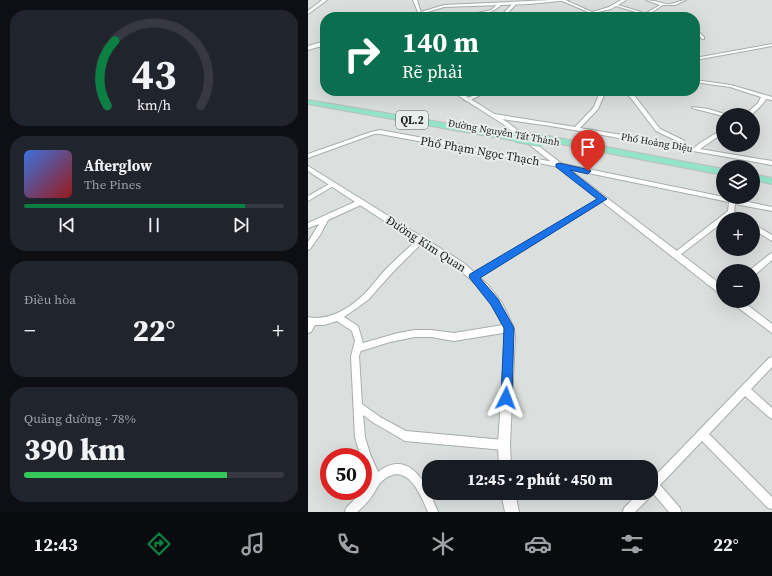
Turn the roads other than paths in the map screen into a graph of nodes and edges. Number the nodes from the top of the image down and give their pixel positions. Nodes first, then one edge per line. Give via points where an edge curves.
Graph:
1 (325, 0) edge
2 (415, 0) edge
3 (562, 0) edge
4 (567, 0) edge
5 (624, 0) edge
6 (648, 0) edge
7 (684, 0) edge
8 (550, 1) edge
9 (502, 3) edge
10 (514, 4) junction
11 (663, 4) junction
12 (614, 5) junction
13 (420, 12) joint
14 (488, 12) edge
15 (507, 12) edge
16 (589, 12) edge
17 (594, 12) edge
18 (639, 12) dead end
19 (651, 12) edge
20 (308, 13) edge
21 (700, 35) edge
22 (703, 38) dead end
23 (320, 44) edge
24 (772, 45) edge
25 (308, 48) edge
26 (700, 58) edge
27 (700, 82) edge
28 (461, 96) edge
29 (475, 96) edge
30 (601, 96) edge
31 (631, 96) edge
32 (308, 97) edge
33 (764, 97) junction
34 (772, 99) edge
35 (466, 100) junction
36 (308, 102) edge
37 (694, 108) dead end
38 (756, 108) edge
39 (716, 112) edge
40 (494, 116) junction
41 (577, 128) junction
42 (716, 135) edge
43 (513, 136) junction
44 (688, 148) junction
45 (696, 149) junction
46 (308, 156) edge
47 (772, 163) edge
48 (559, 165) junction
49 (308, 168) edge
50 (716, 171) edge
51 (716, 175) edge
52 (760, 178) edge
53 (772, 181) edge
54 (760, 183) edge
55 (333, 184) junction
56 (772, 185) edge
57 (308, 199) edge
58 (603, 199) junction
59 (716, 199) edge
60 (361, 202) junction
61 (732, 204) edge
62 (743, 204) edge
63 (772, 209) edge
64 (731, 212) edge
65 (325, 219) junction
66 (716, 224) edge
67 (308, 226) edge
68 (760, 230) edge
69 (772, 238) edge
70 (420, 241) junction
71 (308, 247) edge
72 (676, 255) junction
73 (772, 256) edge
74 (760, 266) edge
75 (474, 277) junction
76 (716, 286) edge
77 (745, 308) edge
78 (338, 317) junction
79 (310, 324) edge
80 (509, 328) junction
81 (772, 329) edge
82 (357, 348) junction
83 (772, 361) edge
84 (745, 390) junction
85 (358, 406) junction
86 (772, 414) edge
87 (702, 434) junction
88 (504, 445) junction
89 (505, 460) edge
90 (376, 480) junction
91 (658, 481) edge
92 (658, 496) edge
93 (509, 500) edge
94 (639, 500) edge
95 (772, 504) edge
96 (350, 512) edge
97 (434, 512) edge
98 (512, 512) edge
99 (628, 512) edge
100 (676, 512) edge

1 - 20 main road
2 - 13 street
3 - 4 main road
3 - 8 main road
3 - 16 street
5 - 12 street
6 - 11 street
7 - 11 street via 676,5
8 - 10 main road
9 - 10 main road
9 - 13 main road via 444,6
9 - 14 street via 494,11
10 - 15 street
11 - 19 street
12 - 17 street
12 - 18 street
21 - 22 street
23 - 25 main road
24 - 26 street
27 - 33 street via 731,86
28 - 35 street
29 - 35 street
30 - 41 street via 596,108
31 - 44 street via 658,130 681,141
32 - 43 highway, Đường Nguyễn Tất Thành / QL.2
33 - 34 street
33 - 38 street
35 - 40 street
36 - 43 highway, Đường Nguyễn Tất Thành / QL.2
37 - 39 street
40 - 41 street, Phố Hoàng Diệu
40 - 48 street
41 - 44 street, Phố Hoàng Diệu
42 - 45 street
43 - 50 highway, Đường Nguyễn Tất Thành / QL.2 via 532,136
43 - 51 highway, Đường Nguyễn Tất Thành / QL.2, bridge
44 - 45 street, Phố Hoàng Diệu
45 - 47 street, Phố Hoàng Diệu
46 - 48 street, Phố Phạm Ngọc Thạch via 380,132
48 - 58 street
48 - 59 street, Phố Phạm Ngọc Thạch
49 - 55 main road, Đường Kim Quan
52 - 53 highway
54 - 56 highway
55 - 57 street
55 - 60 main road, Đường Kim Quan
58 - 72 street
58 - 75 street
60 - 65 street
60 - 70 main road, Đường Kim Quan
61 - 64 street
62 - 63 street, Phố Phạm Ngọc Thạch
65 - 67 street
65 - 71 street
66 - 72 street
68 - 69 street
70 - 75 main road, Đường Kim Quan
70 - 78 street via 371,292
72 - 76 street
73 - 74 street
75 - 80 main road, Đường Kim Quan via 494,302
77 - 81 street
78 - 79 street
78 - 82 street via 355,329 359,341
80 - 82 street via 454,337 435,333 411,334
80 - 88 main road
82 - 85 street via 355,356
83 - 84 street
84 - 86 street
84 - 87 street
85 - 88 street via 405,436
85 - 90 street via 361,446
87 - 91 street
87 - 95 street
88 - 89 main road
90 - 96 street via 367,495
90 - 97 street via 391,469 403,468 422,486
92 - 100 street
93 - 98 main road
94 - 99 street

